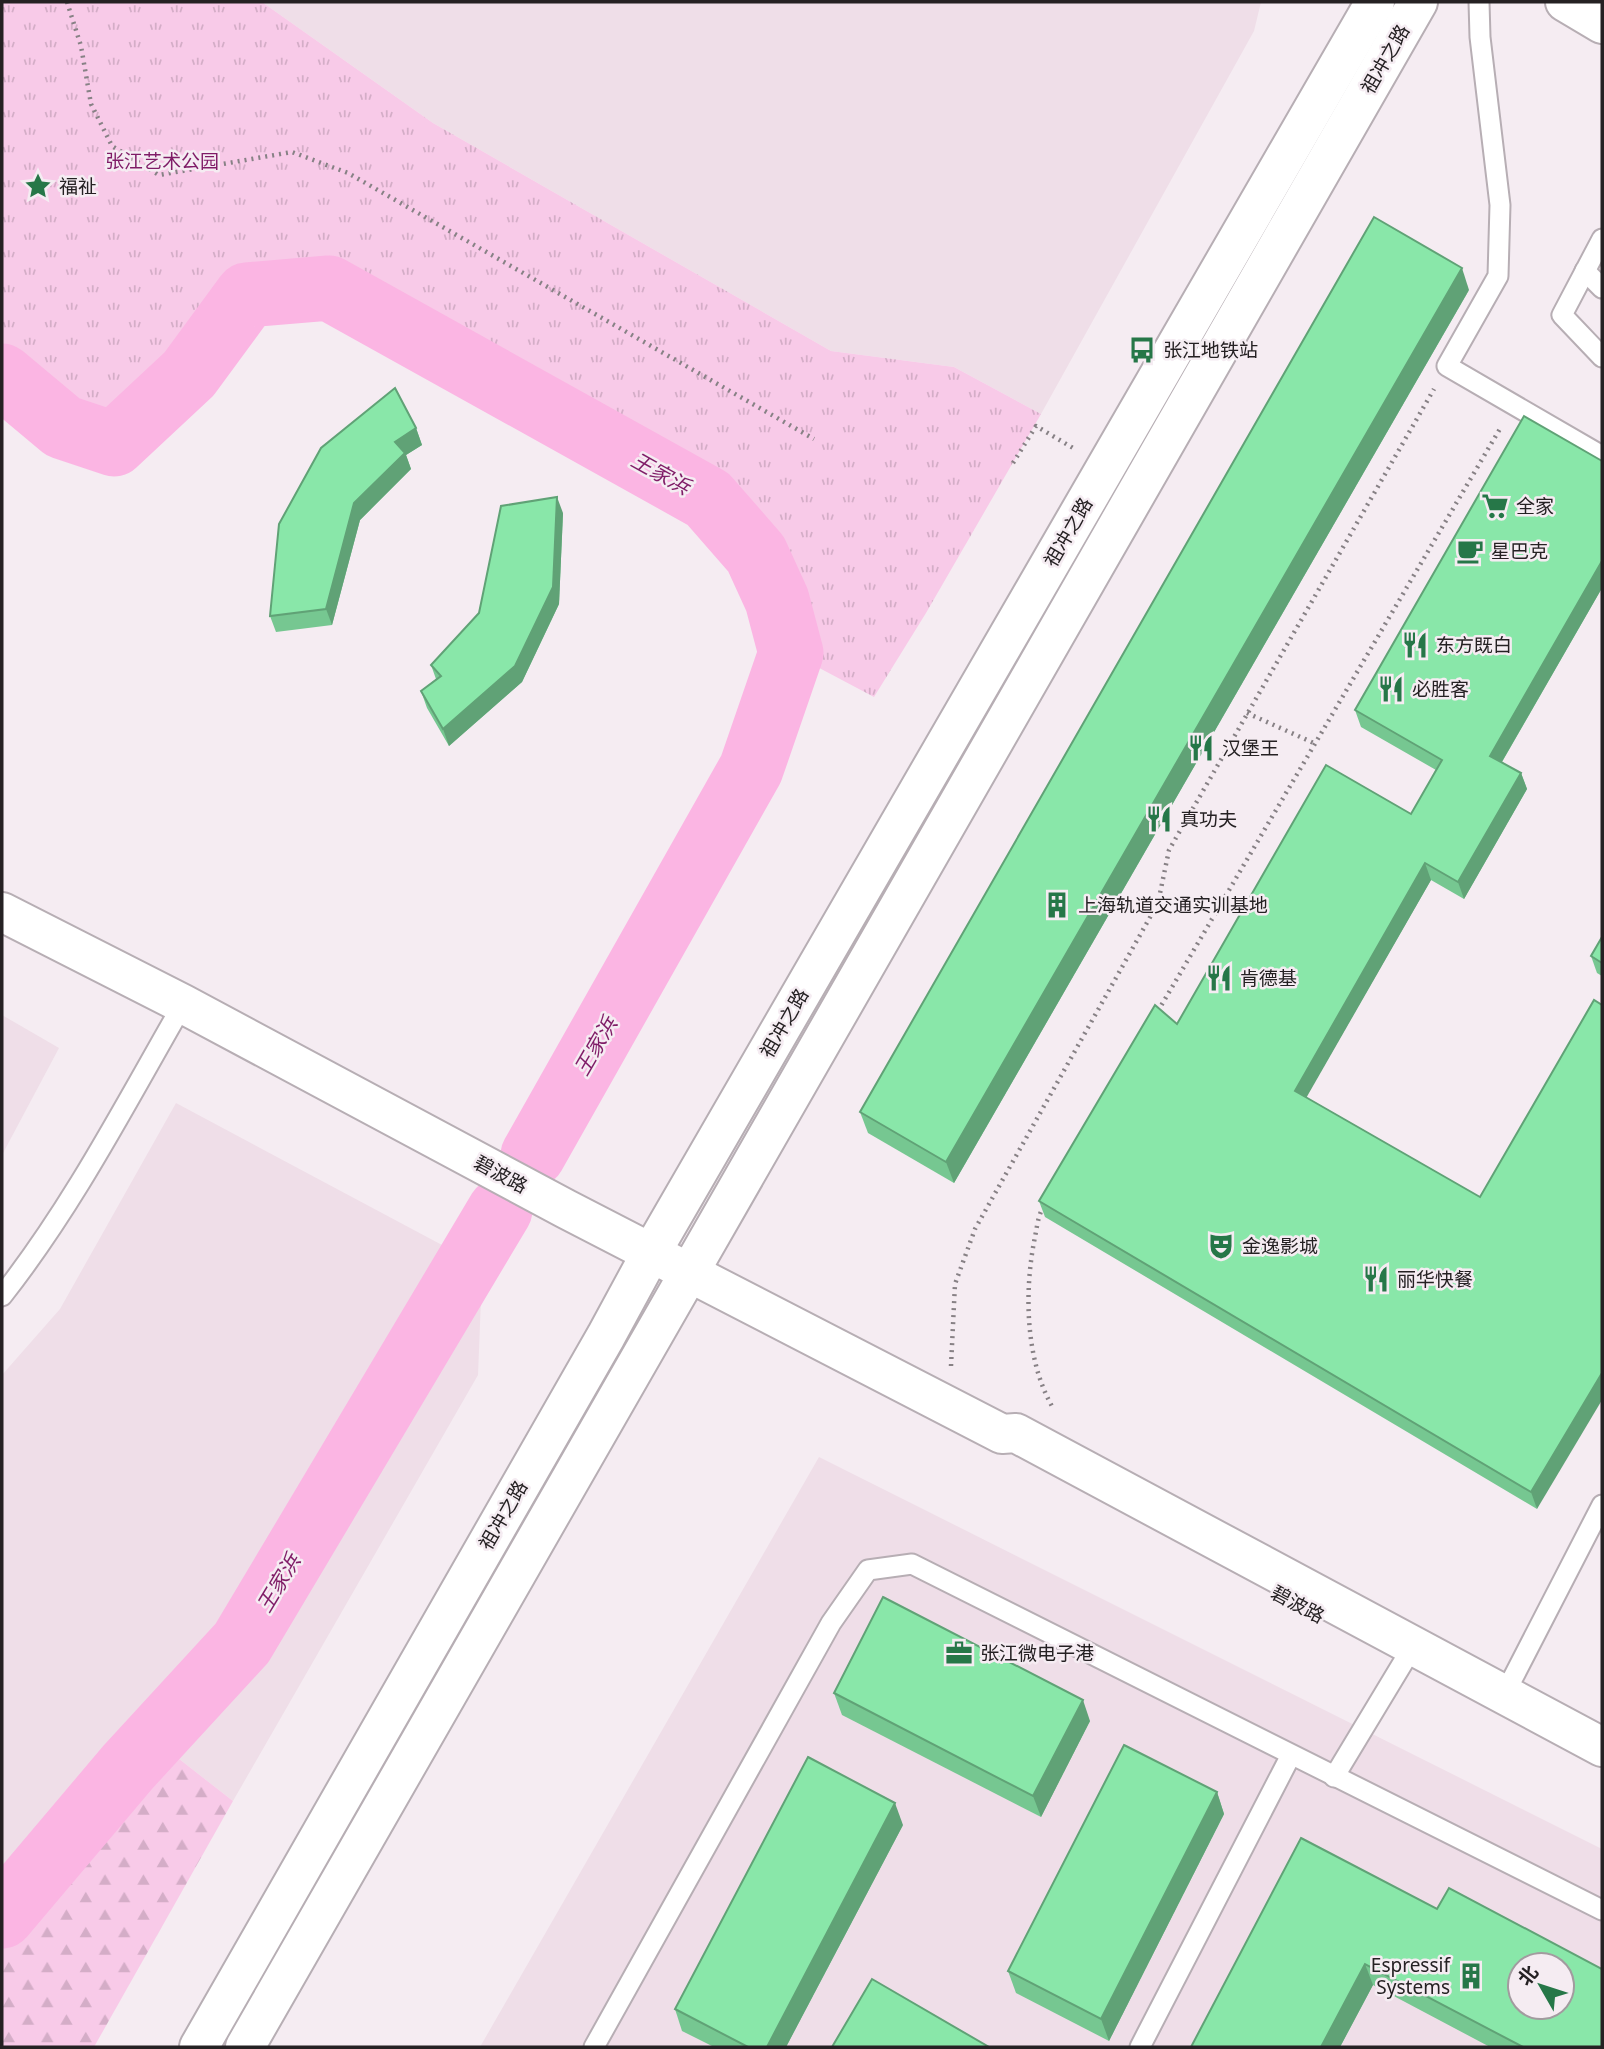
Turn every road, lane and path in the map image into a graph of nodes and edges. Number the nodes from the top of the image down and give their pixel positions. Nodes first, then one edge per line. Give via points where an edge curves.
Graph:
1 (67, 2) edge
2 (1375, 2) edge
3 (1418, 2) edge
4 (1479, 2) edge
5 (1565, 2) edge
6 (1602, 24) edge
7 (1602, 239) edge
8 (1586, 271) junction
9 (1602, 288) edge
10 (1602, 357) edge
11 (1447, 366) junction
12 (1514, 404) junction
13 (814, 439) dead end
14 (1602, 456) edge
15 (1013, 463) dead end
16 (1105, 467) junction
17 (1247, 713) junction
18 (1316, 744) junction
19 (2, 912) edge
20 (183, 1004) junction
21 (1153, 1020) edge
22 (1047, 1200) edge
23 (651, 1253) junction
24 (690, 1273) junction
25 (2, 1296) edge
26 (953, 1409) junction
27 (1059, 1417) dead end
28 (1002, 1434) junction
29 (1602, 1505) edge
30 (1404, 1661) junction
31 (1501, 1702) junction
32 (1602, 1747) edge
33 (1291, 1755) junction
34 (1602, 1766) edge
35 (1334, 1777) junction
36 (1602, 1910) edge
37 (198, 2047) edge
38 (245, 2047) edge
39 (594, 2047) edge
40 (1140, 2047) edge

1 - 13 path via 91,104 112,146 159,175 292,152 348,173
2 - 16 main road, 祖冲之路
3 - 24 main road, 祖冲之路
4 - 11 lane via 1500,205 1498,276
5 - 6 main road
7 - 8 lane
8 - 9 lane
8 - 10 lane via 1562,315
11 - 12 lane
11 - 17 path
12 - 14 lane
12 - 18 path
15 - 16 path via 1036,426
16 - 23 main road, 祖冲之路
17 - 18 path
17 - 26 path via 1169,850 1158,903 975,1229 955,1284
18 - 21 path
19 - 20 main road, 碧波路
20 - 23 main road, 碧波路
20 - 25 lane via 86,1173 35,1254
22 - 27 path via 1032,1251 1027,1302 1035,1359
23 - 24 main road, 碧波路
23 - 37 main road, 祖冲之路
24 - 26 main road, 碧波路
24 - 38 main road, 祖冲之路
26 - 28 main road, 碧波路
28 - 30 main road, 碧波路 via 1008,1448
28 - 31 main road, 碧波路 via 1016,1433
29 - 31 lane
30 - 31 main road, 碧波路
30 - 35 lane
31 - 32 main road, 碧波路
31 - 34 main road, 碧波路
33 - 35 lane
33 - 39 lane via 912,1564 867,1570 831,1623
33 - 40 lane
35 - 36 lane

